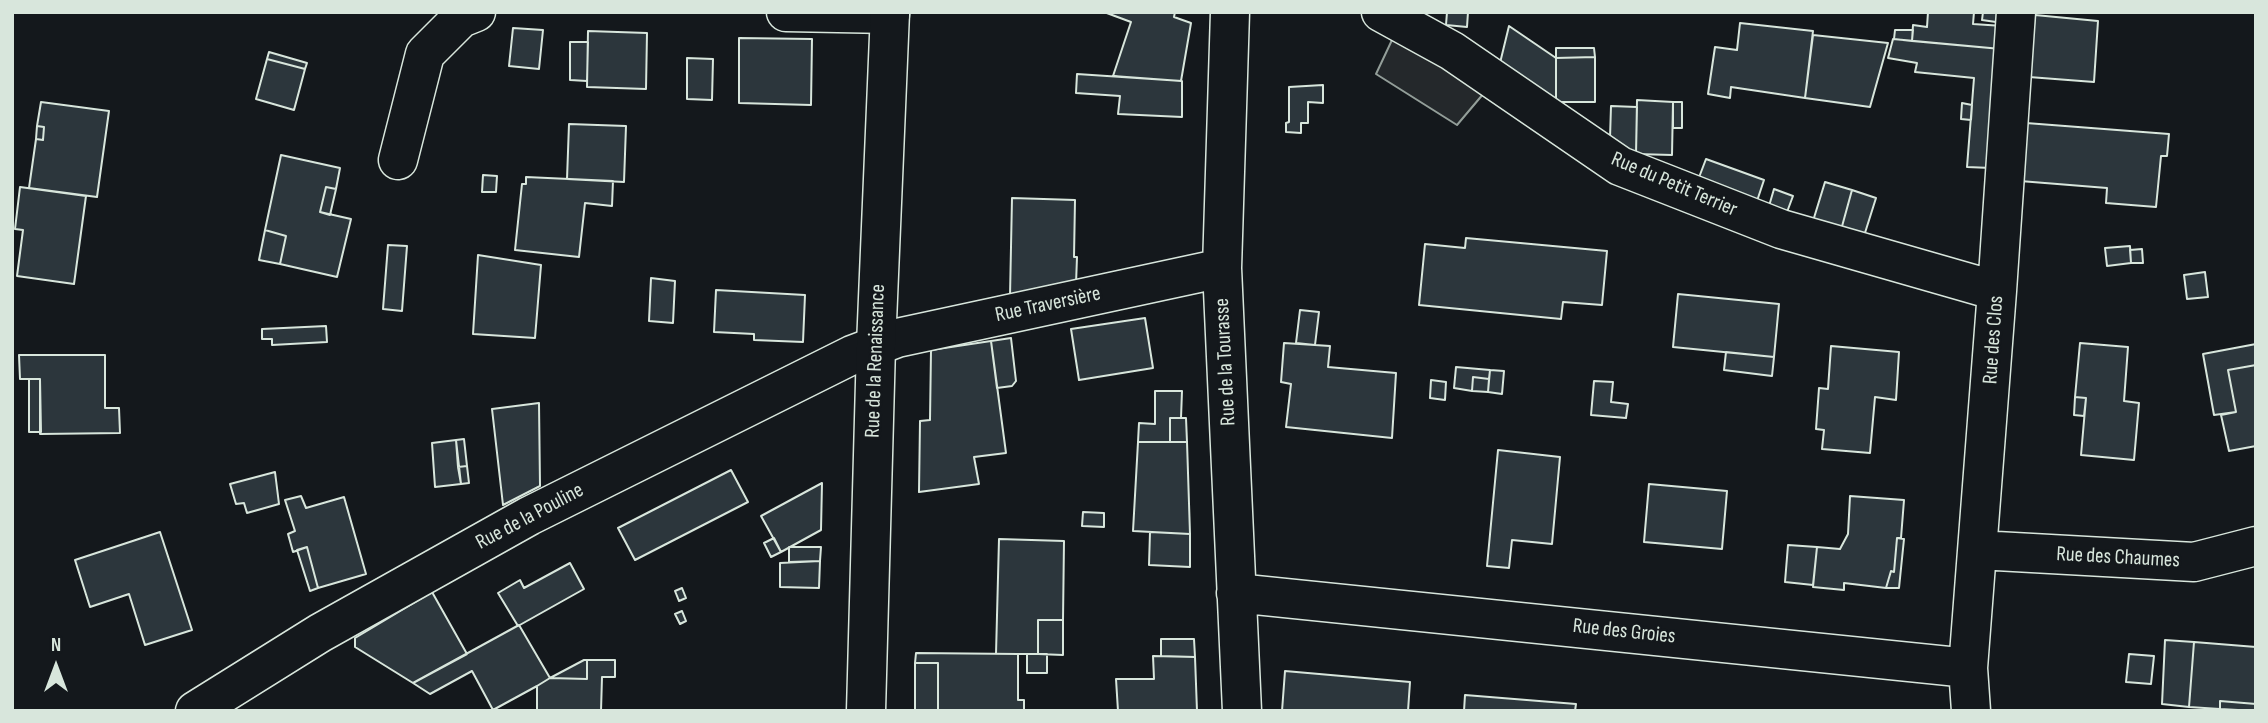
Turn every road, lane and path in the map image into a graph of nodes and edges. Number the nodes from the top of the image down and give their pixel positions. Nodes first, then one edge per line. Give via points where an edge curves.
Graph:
1 (476, 12) edge
2 (786, 12) edge
3 (1230, 12) edge
4 (1381, 12) edge
5 (2016, 12) edge
6 (890, 13) edge
7 (398, 160) dead end
8 (1222, 268) junction
9 (1997, 291) junction
10 (876, 346) junction
11 (2256, 546) edge
12 (1978, 550) junction
13 (1236, 593) junction
14 (1968, 668) junction
15 (195, 711) edge
16 (866, 711) edge
17 (1242, 711) edge
18 (1970, 711) edge

1 - 7 street via 461,18 425,54
2 - 6 street
3 - 8 street, Rue de la Tourasse
4 - 9 street, Rue du Petit Terrier via 1452,51 1619,166 1781,229
5 - 9 street, Rue des Clos
6 - 10 street, Rue de la Renaissance
8 - 10 street, Rue Traversière
8 - 13 street, Rue de la Tourasse
9 - 12 street, Rue des Clos
10 - 15 street, Rue de la Pouline via 529,516 320,633
10 - 16 street, Rue de la Renaissance
11 - 12 street, Rue des Chaumes via 2193,562
12 - 14 street, Rue des Clos
13 - 14 street, Rue des Groies
13 - 17 street, Rue de la Tourasse
14 - 18 street

